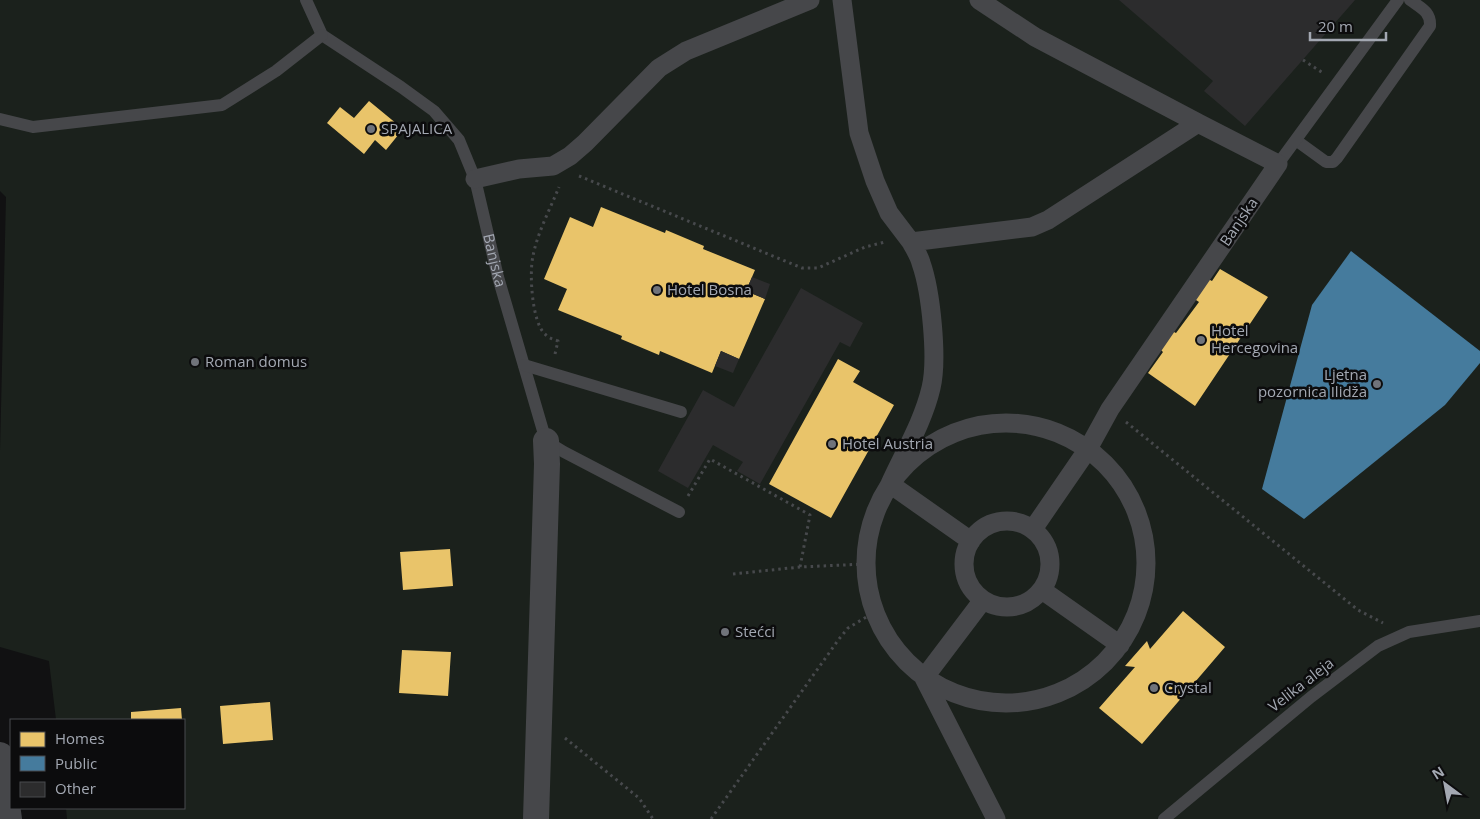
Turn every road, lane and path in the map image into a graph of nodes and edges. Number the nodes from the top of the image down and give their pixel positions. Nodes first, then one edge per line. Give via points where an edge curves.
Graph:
1 (306, 0) edge
2 (810, 0) edge
3 (842, 0) edge
4 (979, 0) edge
5 (1398, 0) edge
6 (1410, 0) edge
7 (322, 35) junction
8 (0, 119) edge
9 (1198, 124) junction
10 (1297, 140) junction
11 (1278, 164) junction
12 (560, 168) junction
13 (475, 180) junction
14 (911, 242) junction
15 (524, 365) junction
16 (550, 373) junction
17 (1110, 409) junction
18 (681, 412) dead end
19 (546, 441) junction
20 (1088, 449) junction
21 (890, 484) junction
22 (679, 512) joint
23 (1033, 529) junction
24 (971, 541) junction
25 (865, 564) junction
26 (800, 567) junction
27 (734, 574) dead end
28 (1042, 590) junction
29 (982, 600) junction
30 (874, 612) junction
31 (1480, 621) edge
32 (1409, 632) junction
33 (1120, 645) junction
34 (924, 678) junction
35 (539, 717) junction
36 (0, 755) edge
37 (8, 819) edge
38 (536, 819) edge
39 (654, 819) edge
40 (711, 819) edge
41 (996, 819) edge
42 (1164, 819) edge

1 - 7 lane
2 - 12 street via 686,51 659,68
3 - 14 street via 859,132 889,214
4 - 9 street via 1034,37
5 - 10 lane, Banjska
6 - 10 lane via 1426,11 1430,26 1337,158 1326,162
7 - 8 lane via 276,71 222,105 33,127
7 - 13 lane, Banjska via 434,111 459,140
9 - 11 street
9 - 14 street via 1032,227
10 - 11 lane, Banjska
11 - 17 street, Banjska
12 - 13 street via 519,169
12 - 14 path via 802,268 818,268 865,247 885,242
12 - 16 path via 533,255 531,272 538,323 543,334 558,341
13 - 15 lane, Banjska via 498,277
14 - 21 street via 925,278 934,366 923,414
15 - 16 lane
15 - 19 lane, Banjska
16 - 18 lane
17 - 20 street, Banjska
17 - 32 path via 1358,610
19 - 22 lane
19 - 35 street
20 - 21 street via 1047,429 1007,423 975,426 930,445
20 - 23 street, Banjska
20 - 33 street via 1113,472 1133,504 1145,543 1143,593
21 - 24 street
21 - 25 street via 870,524
22 - 26 path via 710,459 810,515
23 - 24 street via 1014,522 993,523 980,530
23 - 28 street via 1043,538 1051,564
24 - 29 street via 965,553 966,579
25 - 26 path
25 - 30 street
26 - 27 path
28 - 29 street via 1021,606 994,606
28 - 33 street
29 - 34 street
30 - 34 street via 895,650
30 - 40 path via 848,628 839,639
31 - 32 lane, Velika aleja
32 - 42 lane, Velika aleja via 1378,646 1311,697
33 - 34 street via 1090,675 1062,692 1037,700 1007,703 967,698
34 - 41 street
35 - 38 street
35 - 39 path via 639,798
36 - 37 street

